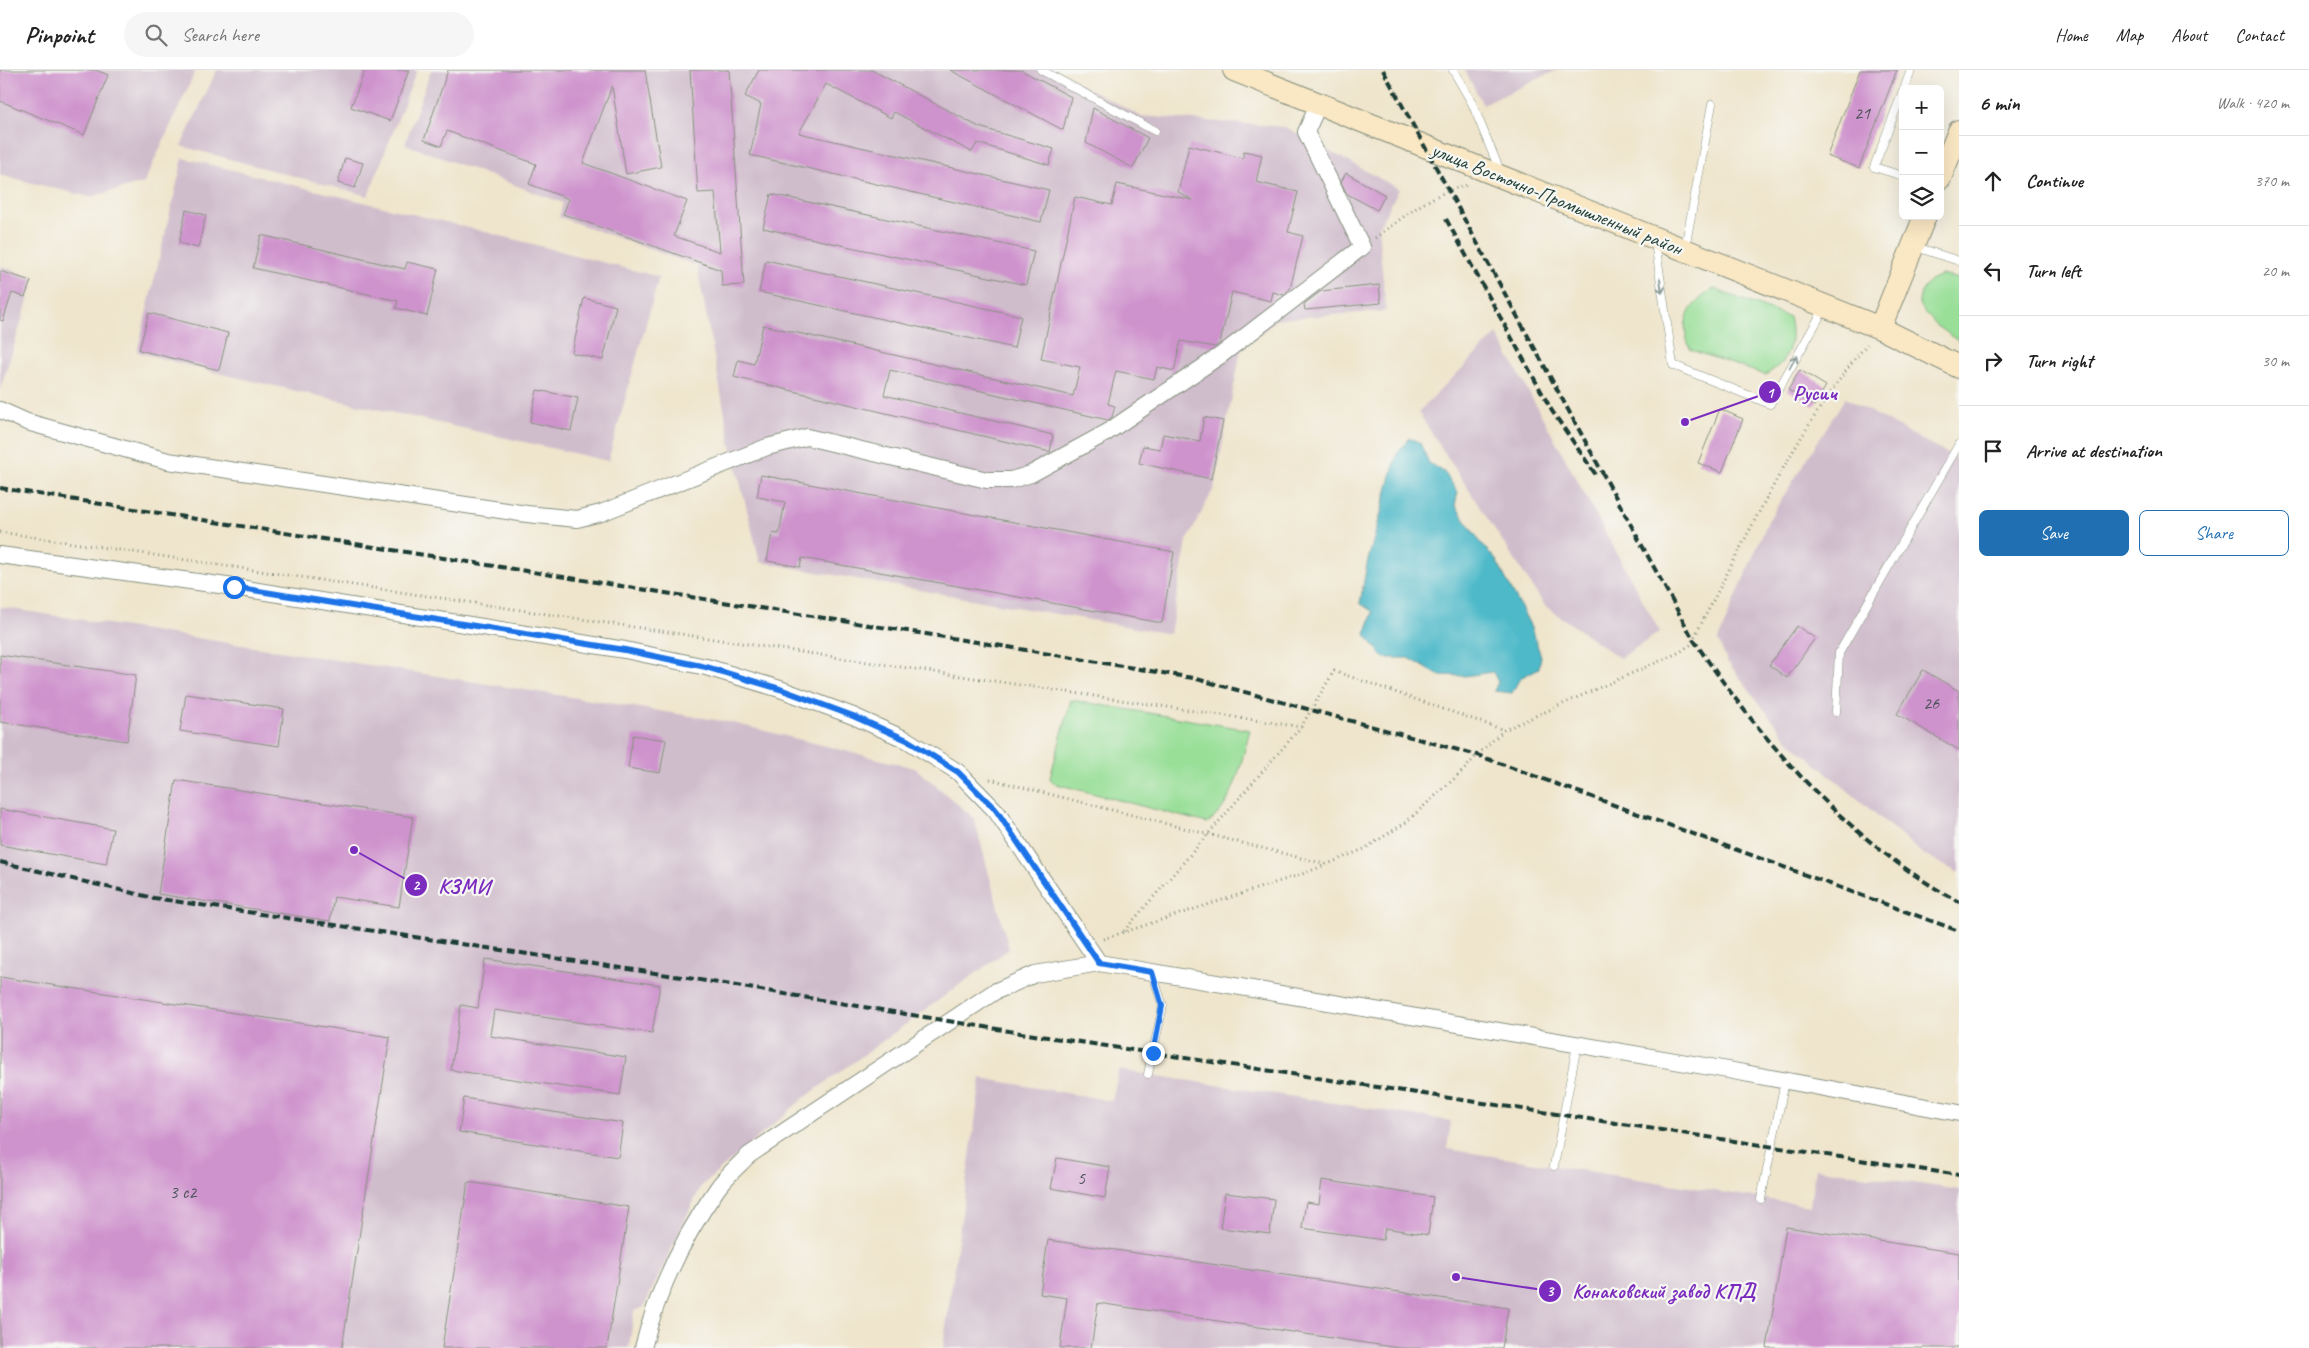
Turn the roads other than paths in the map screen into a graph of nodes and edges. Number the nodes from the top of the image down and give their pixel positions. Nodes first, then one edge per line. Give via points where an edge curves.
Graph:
1 (1041, 70) edge
2 (1452, 70) edge
3 (1911, 70) edge
4 (1244, 72) edge
5 (1905, 85) edge
6 (1899, 101) edge
7 (1319, 102) junction
8 (1712, 104) dead end
9 (1155, 131) dead end
10 (1958, 136) edge
11 (1900, 175) edge
12 (1941, 175) edge
13 (1503, 177) junction
14 (1923, 220) edge
15 (1654, 238) junction
16 (1913, 247) junction
17 (1685, 250) junction
18 (1959, 261) edge
19 (1826, 306) junction
20 (1880, 328) junction
21 (1959, 367) edge
22 (0, 410) edge
23 (1959, 444) edge
24 (0, 555) edge
25 (1836, 712) dead end
26 (1099, 963) junction
27 (1152, 972) junction
28 (1577, 1044) junction
29 (1148, 1074) dead end
30 (1786, 1081) junction
31 (1959, 1113) edge
32 (1554, 1166) dead end
33 (1762, 1199) dead end
34 (643, 1348) edge

1 - 9 lane
2 - 13 lane via 1472,103
3 - 5 lane
4 - 7 street, улица Восточно-Промышленный район
6 - 11 lane via 1874,167
7 - 13 street, улица Восточно-Промышленный район
7 - 22 street via 1306,132 1362,247 1221,355 1106,433 1031,474 1011,480 987,480 807,437 766,447 609,510 577,518 527,514 168,461 27,422
8 - 17 lane
10 - 12 street
13 - 15 street, улица Восточно-Промышленный район
14 - 16 street
15 - 17 street, улица Восточно-Промышленный район
15 -> 19 lane via 1673,365 1743,394 1770,404
16 - 18 lane
16 - 20 street
17 - 19 street, улица Восточно-Промышленный район
19 - 20 street, улица Восточно-Промышленный район
20 - 21 street, улица Восточно-Промышленный район
23 - 25 lane via 1839,653
24 - 26 street via 234,587 625,650 706,667 780,689 853,716 907,740 958,772 996,810
26 - 27 street
26 - 34 street via 1035,974 994,992 749,1155 718,1187 690,1230 649,1323
27 - 28 street
27 - 29 lane via 1162,1006
28 - 30 street
28 - 32 lane
30 - 31 street
30 - 33 lane

